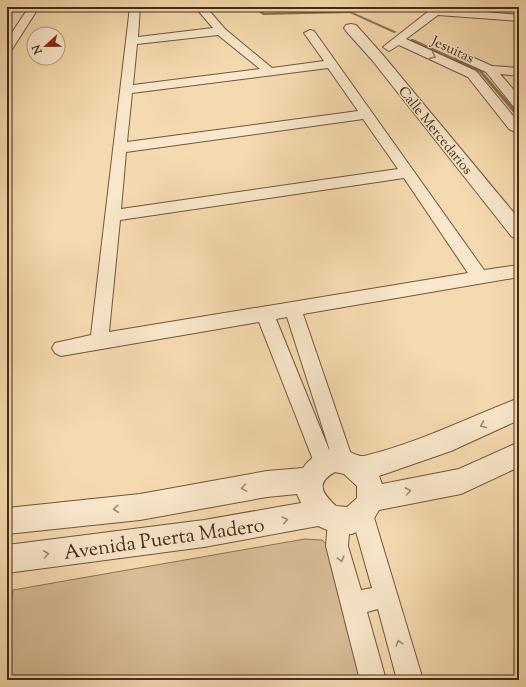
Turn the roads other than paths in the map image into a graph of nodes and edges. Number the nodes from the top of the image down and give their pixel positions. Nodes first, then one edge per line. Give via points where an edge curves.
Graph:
1 (34, 7) edge
2 (135, 7) edge
3 (200, 7) edge
4 (438, 9) edge
5 (519, 18) edge
6 (351, 28) dead end
7 (222, 31) junction
8 (310, 33) dead end
9 (398, 40) junction
10 (131, 41) junction
11 (7, 49) edge
12 (332, 64) junction
13 (490, 69) junction
14 (270, 72) junction
15 (519, 72) edge
16 (126, 90) junction
17 (519, 104) edge
18 (366, 114) junction
19 (519, 130) edge
20 (120, 148) junction
21 (407, 173) junction
22 (112, 216) junction
23 (519, 232) edge
24 (519, 271) edge
25 (480, 277) junction
26 (293, 309) junction
27 (265, 314) junction
28 (98, 342) junction
29 (61, 348) dead end
30 (519, 409) edge
31 (519, 454) edge
32 (335, 468) junction
33 (348, 511) junction
34 (7, 521) edge
35 (7, 559) edge
36 (385, 596) junction
37 (353, 604) junction
38 (374, 680) edge
39 (410, 680) edge

1 - 11 street
2 - 10 street
3 - 7 street
4 - 5 street
4 - 9 street
6 - 23 street, Calle Mercedarios
7 - 10 street
7 - 14 street
8 - 12 street
9 - 13 street, Jesuitas
9 -> 19 street, Jesuitas via 472,74
10 - 16 street
12 - 14 street
12 - 18 street
13 - 15 street
13 - 17 street, Jesuitas
14 - 16 street
16 - 20 street
18 - 20 street
18 - 21 street
20 - 22 street
21 - 22 street
21 - 25 street
22 - 28 street
24 - 25 street
25 - 26 street
26 - 27 street
26 - 32 street
27 - 28 street
27 - 32 street
28 - 29 street
30 -> 32 street, Avenida Puerta Madero via 442,443
33 -> 31 street, Avenida Puerta Madero via 461,481
32 - 33 street via 369,482
32 - 33 street via 311,497
32 -> 34 street, Avenida Puerta Madero via 267,484 140,507
35 -> 33 street, Avenida Puerta Madero via 159,540
33 - 36 street
33 -> 37 street via 337,546
36 - 37 street
39 -> 36 street
37 - 38 street

